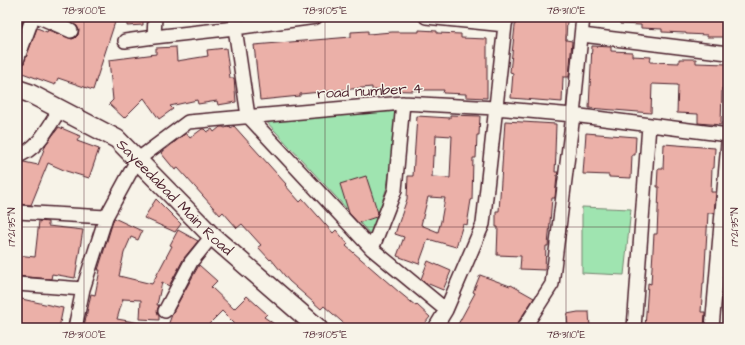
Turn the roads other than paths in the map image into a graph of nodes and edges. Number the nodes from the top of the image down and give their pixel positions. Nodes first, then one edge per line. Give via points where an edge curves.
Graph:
1 (33, 17) edge
2 (39, 17) edge
3 (155, 17) edge
4 (316, 17) edge
5 (426, 17) edge
6 (583, 17) edge
7 (506, 21) edge
8 (235, 23) edge
9 (71, 31) dead end
10 (582, 35) junction
11 (154, 37) junction
12 (125, 41) dead end
13 (728, 53) edge
14 (17, 60) edge
15 (17, 89) edge
16 (403, 103) junction
17 (495, 108) junction
18 (60, 109) junction
19 (573, 115) junction
20 (248, 116) junction
21 (649, 125) junction
22 (728, 135) edge
23 (728, 143) edge
24 (17, 156) edge
25 (137, 160) junction
26 (17, 212) edge
27 (106, 217) junction
28 (212, 236) junction
29 (372, 249) junction
30 (17, 284) edge
31 (83, 289) junction
32 (446, 310) junction
33 (165, 311) dead end
34 (314, 327) edge
35 (75, 328) edge
36 (435, 328) edge
37 (524, 328) edge
38 (634, 328) edge
39 (712, 328) edge

1 - 14 street
2 - 9 street
3 - 11 street
4 - 8 street
5 - 7 street
6 - 10 street
7 - 17 street
8 - 11 street
8 - 20 street
10 - 13 street
10 - 19 street
11 - 12 street
15 - 18 main road, Sayeedabad Main Road
16 - 17 street, road number 4
16 - 20 street, road number 4
16 - 29 street via 395,190
17 - 19 street, road number 4
17 - 32 street via 483,224
18 - 24 street via 36,145
18 - 25 main road, Sayeedabad Main Road via 117,139
19 - 21 street, road number 4
19 - 37 street via 552,284
20 - 25 street, road number 4 via 188,122
20 - 29 street
21 - 22 street, road number 4
21 - 38 street
23 - 39 street
25 - 27 street, road number 4
25 - 28 main road, Sayeedabad Main Road
26 - 27 street
27 - 31 street, road number 4
28 - 33 street via 191,262
28 - 34 main road, Sayeedabad Main Road
29 - 32 street
30 - 31 street
31 - 35 street, road number 4
32 - 36 street

